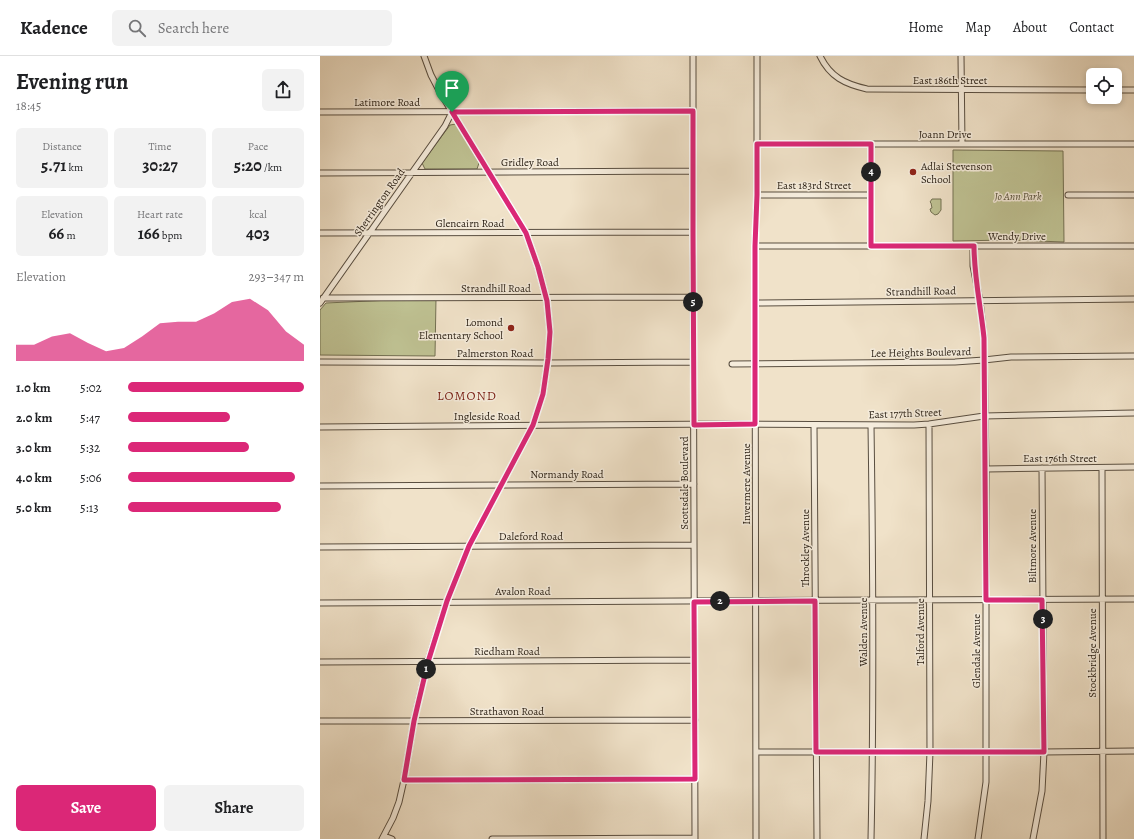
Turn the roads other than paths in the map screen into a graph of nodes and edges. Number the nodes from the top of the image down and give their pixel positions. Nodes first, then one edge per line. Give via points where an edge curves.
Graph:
1 (424, 56) edge
2 (693, 56) edge
3 (757, 56) edge
4 (820, 56) edge
5 (961, 56) edge
6 (962, 90) junction
7 (1086, 90) edge
8 (1122, 90) edge
9 (1134, 90) edge
10 (693, 111) junction
11 (320, 112) edge
12 (452, 112) junction
13 (757, 144) junction
14 (871, 144) junction
15 (962, 144) junction
16 (1134, 144) edge
17 (693, 171) junction
18 (412, 172) junction
19 (489, 172) junction
20 (320, 173) edge
21 (1134, 194) edge
22 (757, 195) junction
23 (871, 195) junction
24 (1068, 195) dead end
25 (693, 232) junction
26 (369, 233) junction
27 (526, 233) junction
28 (320, 234) edge
29 (755, 246) junction
30 (871, 246) junction
31 (974, 246) junction
32 (1134, 246) edge
33 (693, 297) junction
34 (546, 298) junction
35 (1134, 299) edge
36 (980, 300) junction
37 (322, 301) edge
38 (755, 303) junction
39 (1134, 356) edge
40 (984, 360) junction
41 (320, 362) edge
42 (693, 362) junction
43 (547, 363) junction
44 (755, 363) junction
45 (732, 364) dead end
46 (1134, 413) edge
47 (984, 416) junction
48 (725, 424) joint
49 (755, 424) junction
50 (929, 424) junction
51 (533, 425) junction
52 (694, 425) junction
53 (814, 425) junction
54 (871, 425) junction
55 (320, 427) edge
56 (986, 468) junction
57 (1042, 468) junction
58 (1102, 468) junction
59 (1134, 468) edge
60 (502, 484) junction
61 (694, 484) junction
62 (320, 486) edge
63 (694, 545) junction
64 (469, 546) junction
65 (320, 547) edge
66 (1134, 599) edge
67 (873, 600) junction
68 (929, 600) junction
69 (986, 600) junction
70 (1042, 600) junction
71 (1102, 600) junction
72 (447, 601) junction
73 (756, 601) junction
74 (815, 601) junction
75 (694, 602) junction
76 (320, 603) edge
77 (694, 660) junction
78 (320, 662) edge
79 (428, 662) junction
80 (695, 720) junction
81 (320, 721) edge
82 (414, 721) junction
83 (1102, 751) junction
84 (1134, 751) edge
85 (756, 752) junction
86 (816, 752) junction
87 (873, 752) junction
88 (930, 752) junction
89 (987, 752) junction
90 (1044, 752) junction
91 (695, 779) junction
92 (404, 780) junction
93 (383, 837) edge
94 (392, 839) edge
95 (492, 839) edge
96 (695, 839) edge
97 (756, 839) edge
98 (817, 839) edge
99 (872, 839) edge
100 (924, 839) edge
101 (978, 839) edge
102 (1033, 839) edge
103 (1103, 839) edge

1 - 12 street via 431,75
2 - 10 street, Scottsdale Boulevard
3 - 13 street, Invermere Avenue
4 - 6 street, East 186th Street via 831,72 840,79 867,90
5 - 6 street
6 - 7 street, East 186th Street
6 - 15 street
8 - 9 street
10 - 12 street, Latimore Road
10 - 17 street, Scottsdale Boulevard
11 - 12 street, Latimore Road
12 - 18 street, Sherrington Road
12 - 19 street
13 - 14 street, Joann Drive
13 - 22 street, Invermere Avenue
14 - 15 street, Joann Drive
14 - 23 street
15 - 16 street, Joann Drive
17 - 19 street, Gridley Road
17 - 25 street, Scottsdale Boulevard
18 - 19 street, Gridley Road
18 - 20 street, Gridley Road
18 - 26 street, Sherrington Road
19 - 27 street
21 - 24 street
22 - 23 street, East 183rd Street
22 - 29 street, Invermere Avenue
23 - 30 street
25 - 27 street, Glencairn Road
25 - 33 street, Scottsdale Boulevard
26 - 27 street, Glencairn Road
26 - 28 street, Glencairn Road
26 - 37 street, Sherrington Road
27 - 34 street
29 - 30 street, Wendy Drive
29 - 38 street, Invermere Avenue
30 - 31 street, Wendy Drive
31 - 32 street, Wendy Drive
31 - 36 street, Glendale Avenue via 974,266
33 - 34 street, Strandhill Road
33 - 42 street, Scottsdale Boulevard
34 - 37 street, Strandhill Road
34 - 43 street via 550,332
35 - 36 street, Strandhill Road
36 - 38 street, Strandhill Road
36 - 40 street, Glendale Avenue
38 - 44 street, Invermere Avenue
39 - 40 street, Lee Heights Boulevard via 1011,357
40 - 44 street, Lee Heights Boulevard
40 - 47 street, Glendale Avenue
41 - 43 street, Palmerston Road
42 - 43 street, Palmerston Road
42 - 52 street, Scottsdale Boulevard
43 - 51 street via 543,394
44 - 45 street, Lee Heights Boulevard
44 - 49 street, Invermere Avenue
46 - 47 street, East 177th Street
47 - 50 street, East 177th Street
47 - 56 street, Glendale Avenue
48 - 49 street, East 177th Street
48 - 52 street, Ingleside Road
49 - 53 street, East 177th Street
49 - 73 street, Invermere Avenue
50 - 54 street, East 177th Street
50 - 68 street, Talford Avenue
51 - 52 street, Ingleside Road
51 - 55 street, Ingleside Road
51 - 60 street
52 - 61 street, Scottsdale Boulevard
53 - 54 street, East 177th Street
53 - 74 street, Throckley Avenue
54 - 67 street, Walden Avenue
56 - 57 street, East 176th Street
56 - 69 street, Glendale Avenue
57 - 58 street, East 176th Street
57 - 70 street, Biltmore Avenue
58 - 59 street, East 176th Street
58 - 71 street, Stockbridge Avenue
60 - 61 street, Normandy Road
60 - 62 street, Normandy Road
60 - 64 street
61 - 63 street, Scottsdale Boulevard
63 - 64 street, Daleford Road
63 - 75 street, Scottsdale Boulevard
64 - 65 street, Daleford Road
64 - 72 street
66 - 71 street, Avalon Road
67 - 68 street, Avalon Road
67 - 74 street, Avalon Road
67 - 87 street, Walden Avenue
68 - 69 street, Avalon Road
68 - 88 street, Talford Avenue
69 - 70 street, Avalon Road
69 - 89 street, Glendale Avenue
70 - 71 street, Avalon Road
70 - 90 street, Biltmore Avenue
71 - 83 street, Stockbridge Avenue
72 - 75 street, Avalon Road
72 - 76 street, Avalon Road
72 - 79 street
73 - 74 street, Avalon Road
73 - 75 street, Avalon Road
73 - 85 street, Invermere Avenue
74 - 86 street, Throckley Avenue
75 - 77 street, Scottsdale Boulevard
77 - 79 street, Riedham Road
77 - 80 street, Scottsdale Boulevard
78 - 79 street, Riedham Road
79 - 82 street
80 - 82 street, Strathavon Road
80 - 91 street, Scottsdale Boulevard
81 - 82 street, Strathavon Road
82 - 92 street
83 - 84 street
83 - 90 street
83 - 103 street, Stockbridge Avenue
85 - 86 street
85 - 97 street, Invermere Avenue
86 - 87 street
86 - 98 street, Throckley Avenue
87 - 88 street
87 - 99 street, Walden Avenue
88 - 89 street
88 - 100 street, Talford Avenue
89 - 90 street
89 - 101 street, Glendale Avenue via 986,782
90 - 102 street, Biltmore Avenue via 1042,791
91 - 92 street
91 - 96 street, Scottsdale Boulevard
92 - 93 street via 395,813
93 - 94 street
95 - 96 street

